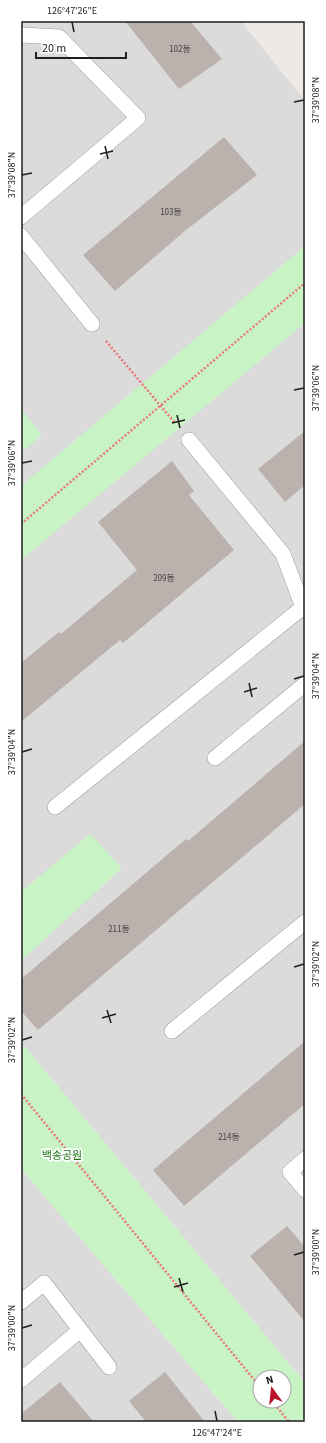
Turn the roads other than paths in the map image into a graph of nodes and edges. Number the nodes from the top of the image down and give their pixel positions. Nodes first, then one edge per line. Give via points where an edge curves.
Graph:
1 (21, 35) edge
2 (21, 217) edge
3 (21, 236) edge
4 (92, 324) road end
5 (190, 440) road end
6 (304, 606) edge
7 (305, 684) edge
8 (215, 758) dead end
9 (56, 807) dead end
10 (305, 922) edge
11 (172, 1031) dead end
12 (305, 1159) edge
13 (305, 1190) edge
14 (21, 1302) edge
15 (80, 1330) junction
16 (109, 1367) dead end
17 (21, 1380) edge

1 - 2 lane via 59,37 138,118
3 - 4 lane
5 - 6 lane via 283,554
6 - 9 lane
7 - 8 lane
10 - 11 lane
12 - 13 lane via 290,1172
14 - 15 lane via 44,1283
15 - 16 lane
15 - 17 lane

